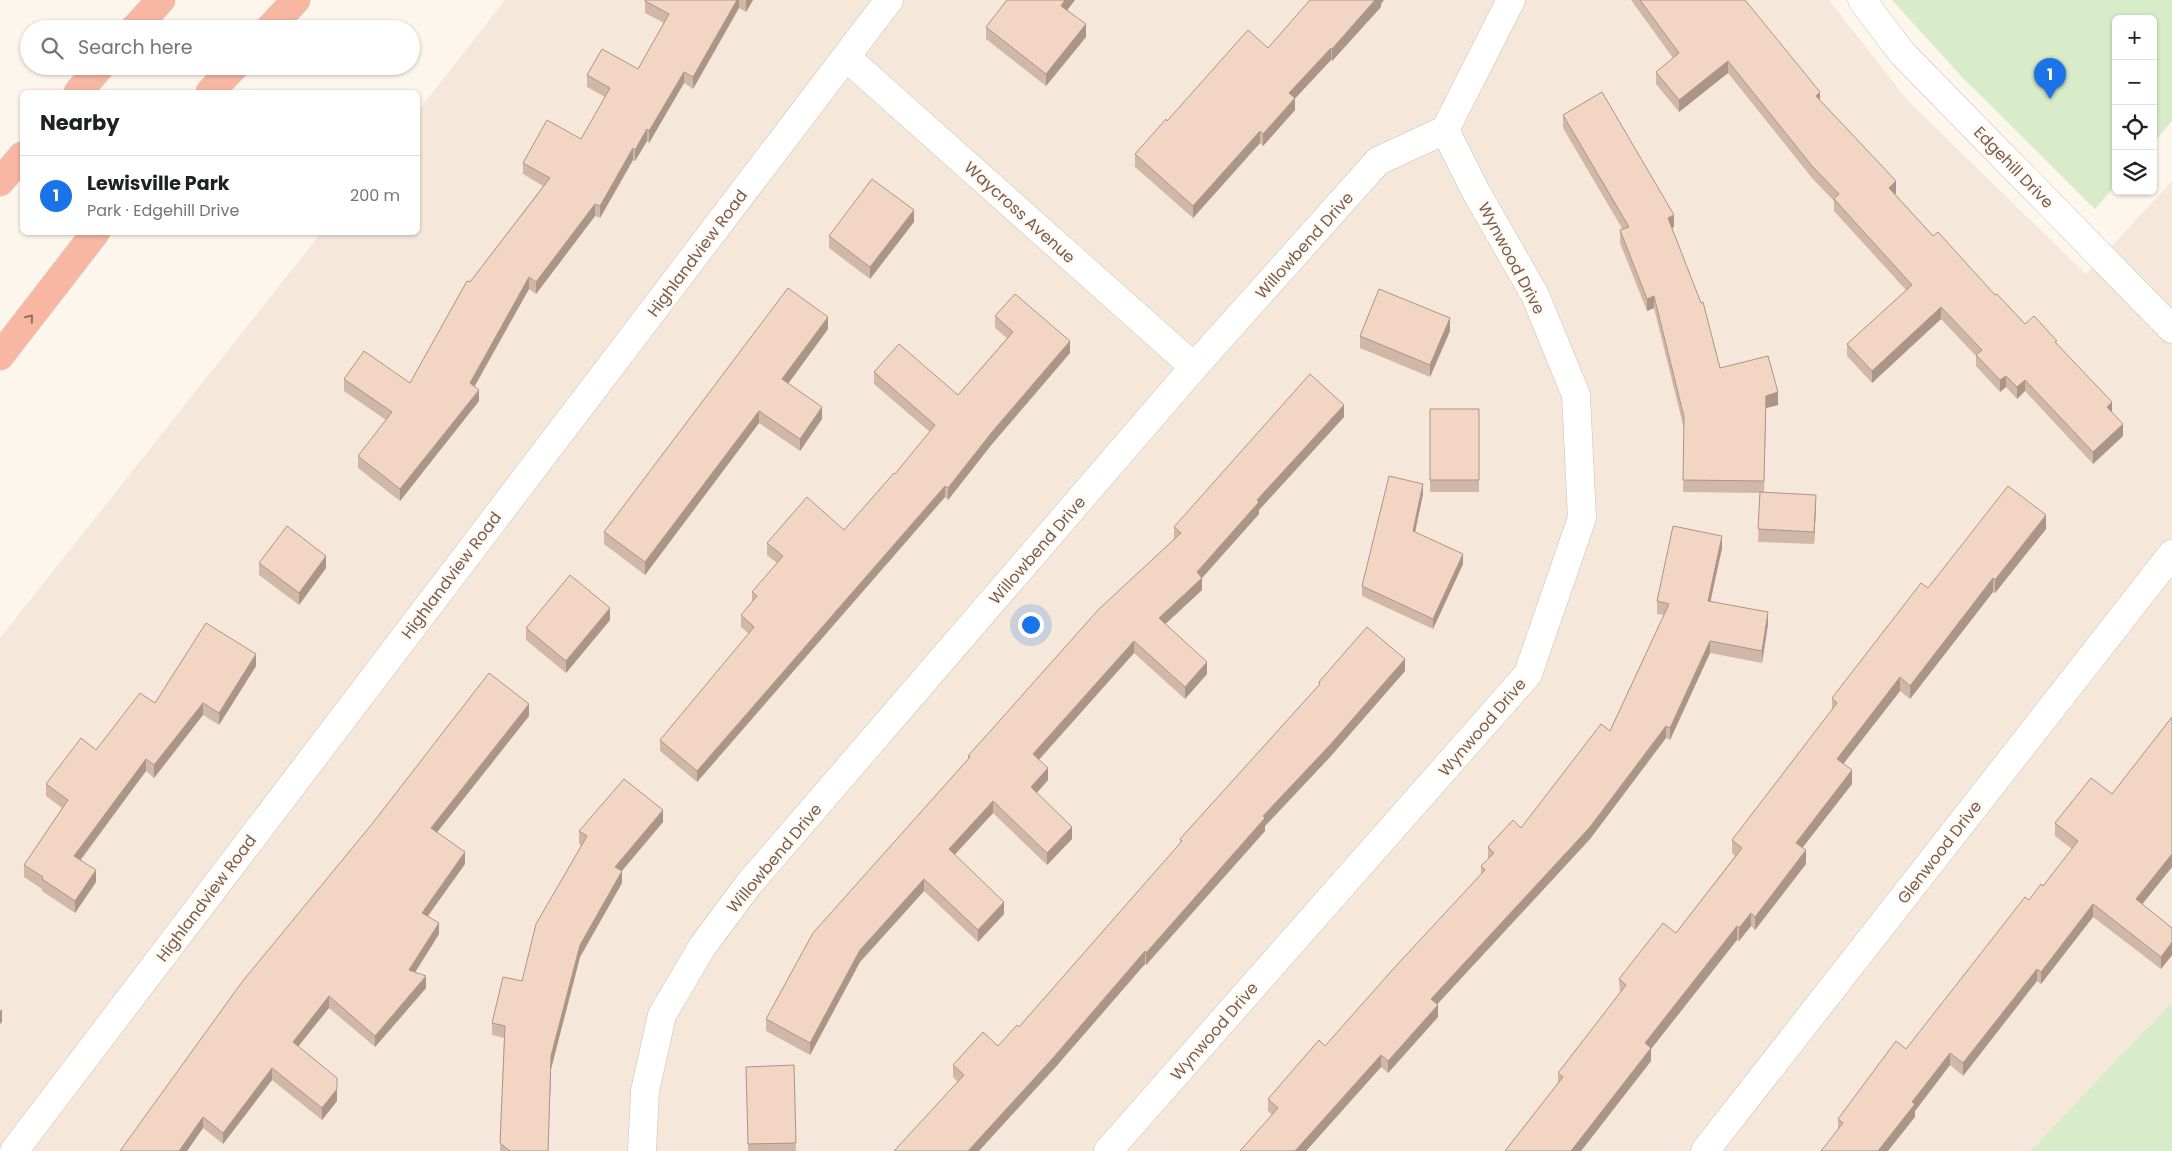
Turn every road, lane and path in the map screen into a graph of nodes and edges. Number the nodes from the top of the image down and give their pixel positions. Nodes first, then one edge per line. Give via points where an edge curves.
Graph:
1 (161, 0) edge
2 (296, 0) edge
3 (889, 0) edge
4 (1511, 0) edge
5 (1862, 0) edge
6 (142, 20) edge
7 (277, 20) edge
8 (846, 57) junction
9 (93, 75) edge
10 (226, 75) edge
11 (80, 90) edge
12 (212, 90) edge
13 (1445, 130) junction
14 (20, 158) edge
15 (0, 182) edge
16 (94, 235) edge
17 (2172, 329) edge
18 (0, 356) edge
19 (1194, 367) junction
20 (2172, 554) edge
21 (14, 1151) edge
22 (642, 1151) edge
23 (1108, 1151) edge
24 (1705, 1151) edge

1 - 6 highway
2 - 7 highway
3 - 8 street, Highlandview Road
4 - 13 street
5 - 17 street, Edgehill Drive via 1902,53
8 - 19 street, Waycross Avenue
8 - 21 street, Highlandview Road
9 - 11 highway
10 - 12 highway
13 - 19 street, Willowbend Drive via 1378,162
13 - 23 street, Wynwood Drive via 1535,295 1576,395 1582,518 1528,674
14 - 15 highway
18 -> 16 highway
19 - 22 street, Willowbend Drive via 748,885 702,947 662,1016 644,1091
20 - 24 street, Glenwood Drive

